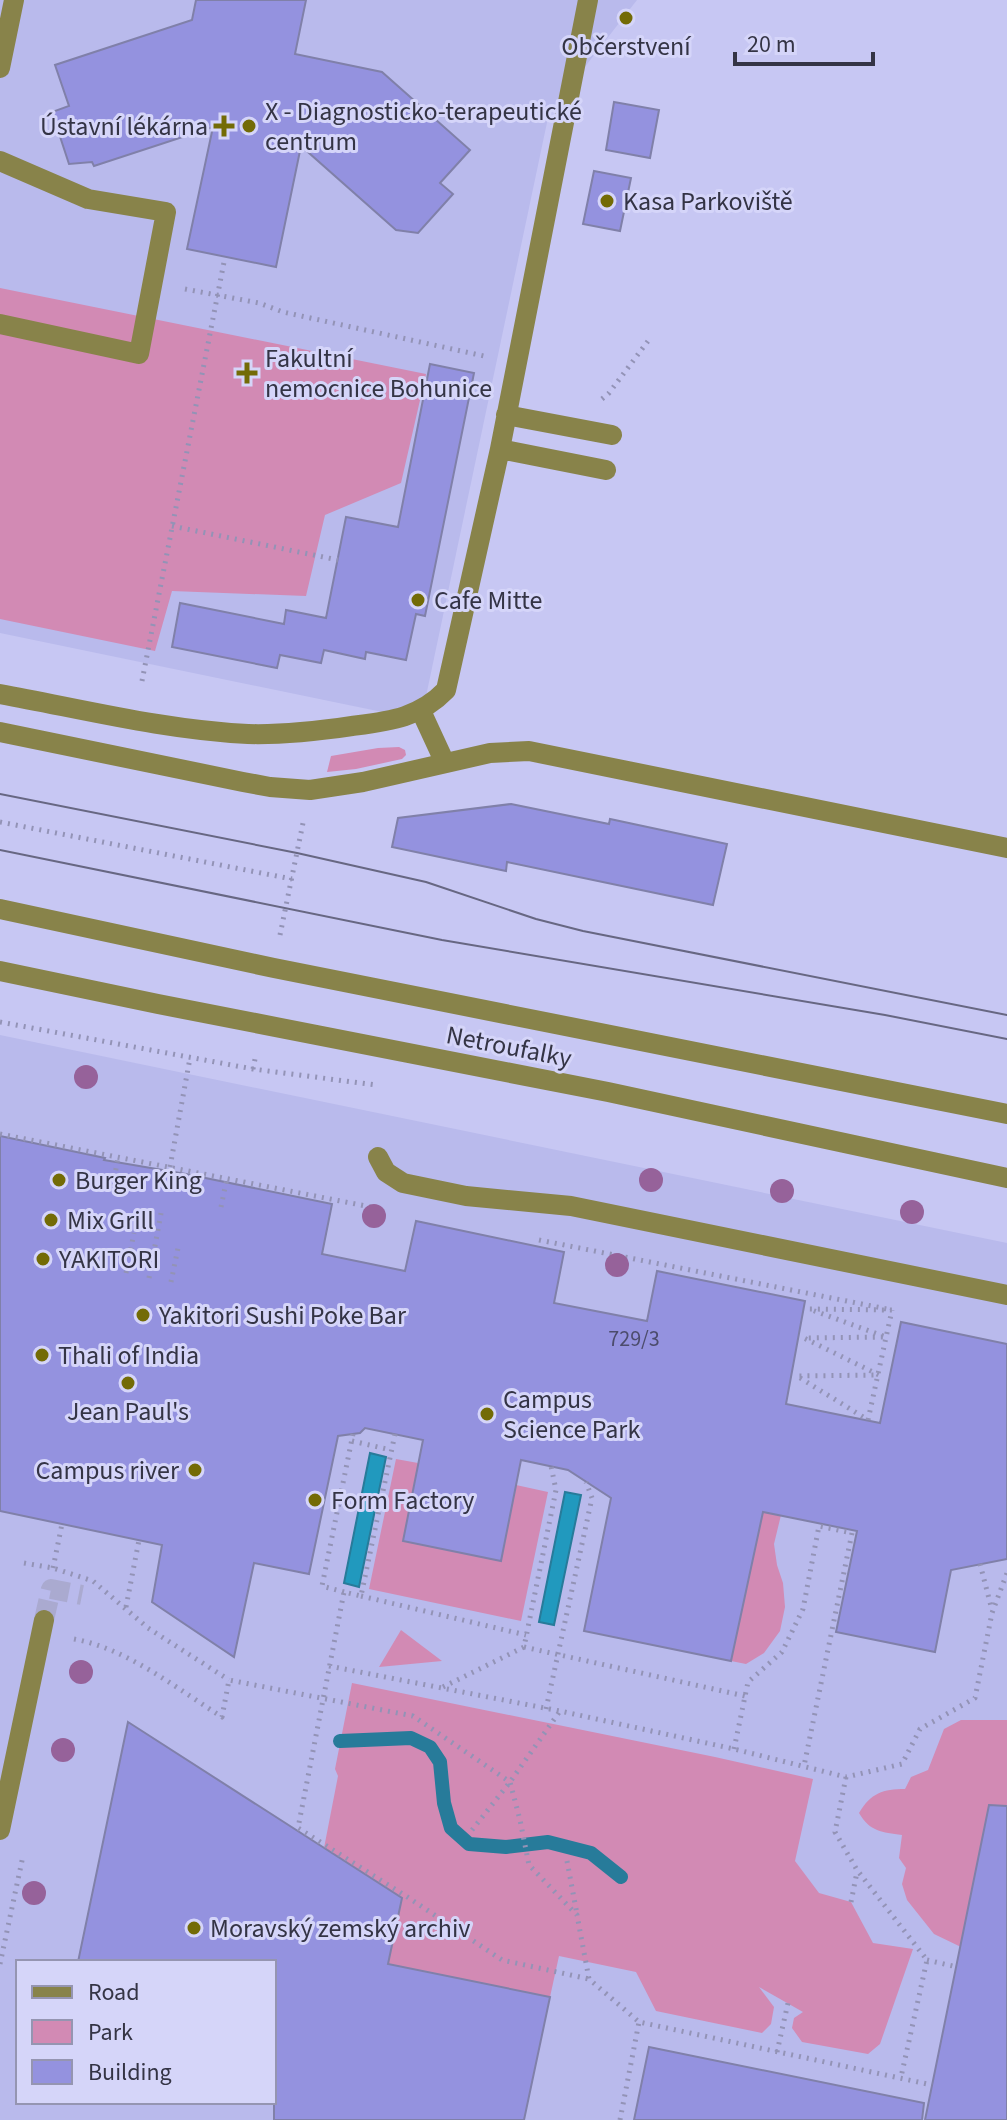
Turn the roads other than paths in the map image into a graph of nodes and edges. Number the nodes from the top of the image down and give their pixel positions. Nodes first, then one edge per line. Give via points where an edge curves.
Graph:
1 (14, 0) edge
2 (588, 0) edge
3 (0, 68) edge
4 (0, 161) edge
5 (0, 324) edge
6 (506, 415) junction
7 (612, 435) dead end
8 (500, 449) junction
9 (606, 470) dead end
10 (0, 694) edge
11 (421, 711) junction
12 (0, 732) edge
13 (445, 763) junction
14 (1007, 848) edge
15 (0, 909) edge
16 (0, 971) edge
17 (1007, 1114) edge
18 (378, 1157) dead end
19 (1007, 1178) edge
20 (1007, 1295) edge
21 (44, 1620) tunnel mouth
22 (0, 1830) edge

1 - 3 street
2 - 6 street
4 - 5 street via 88,199 166,212 139,354
6 - 7 street
6 - 8 street
8 - 9 street
8 - 11 street via 446,690
10 - 11 street via 187,728 250,734 337,728
11 - 13 street
12 - 13 street via 243,782 310,790
13 - 14 street via 529,751
15 - 17 street, Netroufalky
16 - 19 street, Netroufalky
18 - 20 street via 386,1172 403,1183 466,1196 571,1206
21 - 22 street

